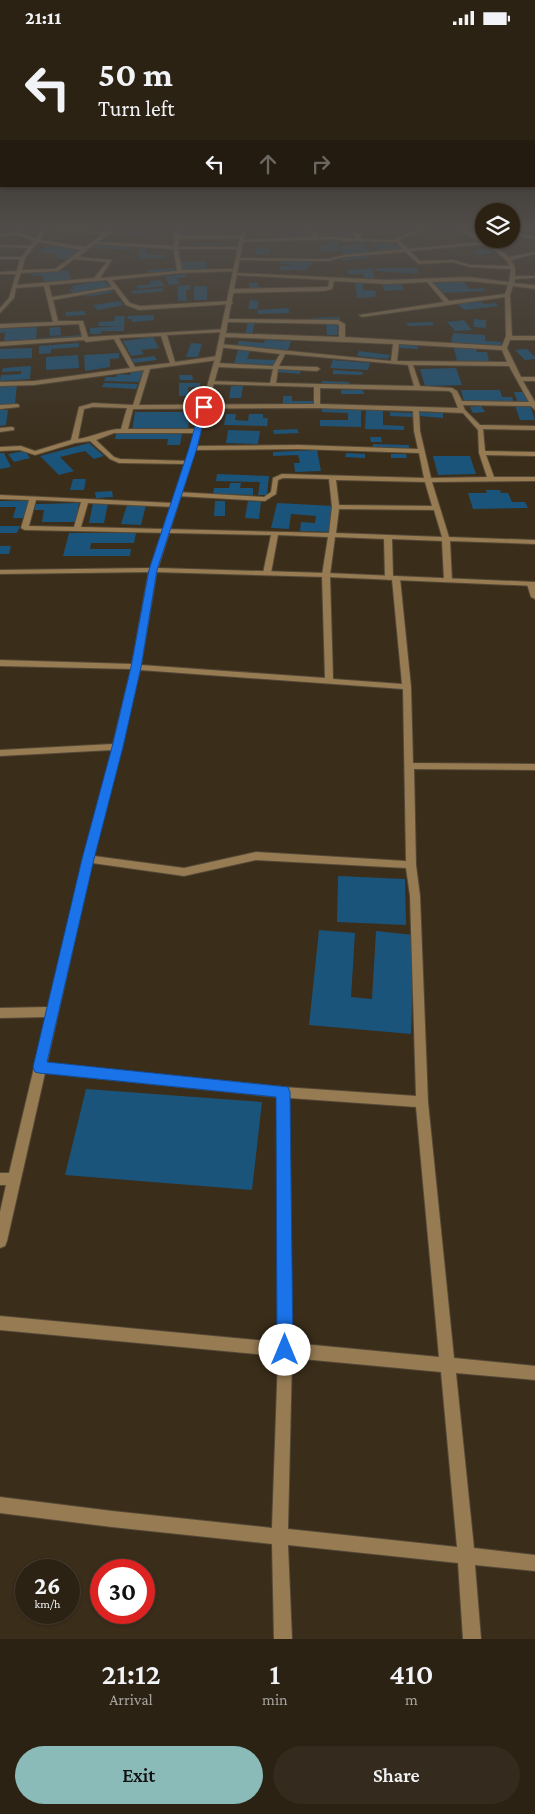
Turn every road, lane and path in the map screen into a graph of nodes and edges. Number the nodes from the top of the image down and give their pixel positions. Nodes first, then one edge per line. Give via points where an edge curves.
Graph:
1 (50, 302) edge
2 (126, 302) edge
3 (456, 302) edge
4 (507, 302) edge
5 (230, 303) joint
6 (448, 303) joint
7 (2, 305) edge
8 (0, 311) edge
9 (362, 315) dead end
10 (226, 321) junction
11 (56, 323) junction
12 (0, 327) edge
13 (223, 332) junction
14 (164, 335) junction
15 (116, 338) junction
16 (508, 338) junction
17 (535, 338) edge
18 (342, 339) junction
19 (86, 340) junction
20 (396, 342) junction
21 (0, 344) edge
22 (220, 346) junction
23 (504, 348) junction
24 (284, 351) junction
25 (217, 361) junction
26 (394, 363) junction
27 (410, 363) junction
28 (172, 364) junction
29 (510, 364) junction
30 (276, 366) junction
31 (147, 368) junction
32 (317, 369) dead end
33 (134, 370) junction
34 (519, 379) junction
35 (535, 379) edge
36 (210, 383) junction
37 (0, 384) edge
38 (273, 385) junction
39 (317, 386) junction
40 (418, 388) junction
41 (524, 389) junction
42 (535, 389) edge
43 (459, 403) junction
44 (17, 406) dead end
45 (316, 406) junction
46 (534, 406) edge
47 (0, 407) edge
48 (132, 407) junction
49 (204, 407) junction
50 (416, 409) junction
51 (462, 410) junction
52 (478, 427) junction
53 (535, 428) edge
54 (12, 429) dead end
55 (0, 430) edge
56 (124, 431) junction
57 (197, 431) junction
58 (92, 439) junction
59 (74, 441) junction
60 (193, 448) junction
61 (0, 449) edge
62 (422, 451) junction
63 (482, 453) junction
64 (535, 454) edge
65 (188, 462) junction
66 (332, 477) junction
67 (535, 479) edge
68 (428, 480) junction
69 (491, 480) junction
70 (177, 494) junction
71 (0, 497) edge
72 (33, 498) junction
73 (85, 501) junction
74 (173, 505) junction
75 (336, 507) junction
76 (436, 508) junction
77 (77, 528) junction
78 (166, 530) junction
79 (275, 534) junction
80 (333, 535) junction
81 (388, 538) junction
82 (446, 539) junction
83 (535, 542) edge
84 (153, 570) junction
85 (0, 572) edge
86 (267, 573) junction
87 (326, 575) junction
88 (392, 578) junction
89 (448, 580) junction
90 (533, 584) edge
91 (535, 597) edge
92 (0, 663) edge
93 (136, 667) junction
94 (329, 681) junction
95 (407, 687) junction
96 (118, 747) junction
97 (0, 753) edge
98 (410, 766) junction
99 (535, 767) edge
100 (88, 859) junction
101 (411, 865) junction
102 (53, 1012) junction
103 (0, 1013) edge
104 (39, 1067) junction
105 (283, 1092) junction
106 (422, 1102) junction
107 (0, 1179) edge
108 (14, 1179) junction
109 (0, 1241) edge
110 (0, 1323) edge
111 (285, 1350) junction
112 (447, 1366) junction
113 (535, 1373) edge
114 (0, 1505) edge
115 (280, 1537) junction
116 (466, 1555) junction
117 (535, 1563) edge
118 (283, 1639) edge
119 (472, 1639) edge

1 - 11 street
2 - 5 street via 138,308
3 - 6 street
4 - 16 street
5 - 10 street
6 - 9 street
7 - 8 street
10 - 13 street
10 - 18 street via 338,322 342,325
11 - 12 street
11 - 19 street via 81,322
13 - 14 street
13 - 18 street
13 - 22 street
14 - 15 street
14 - 28 street
15 - 19 street
15 - 33 street
16 - 17 street
16 - 23 street
18 - 20 street
19 - 21 street
20 - 23 street
20 - 26 street
22 - 24 street
22 - 25 street
23 - 29 street
24 - 26 street
24 - 30 street
25 - 28 street
25 - 30 street
25 - 36 street
26 - 27 street
27 - 29 street
27 - 40 street
28 - 31 street
29 - 34 street
30 - 32 street
30 - 38 street
31 - 33 street
31 - 48 street
33 - 37 street via 34,383
34 - 35 street
34 - 41 street
36 - 38 street
36 - 49 street
38 - 39 street
39 - 40 street
39 - 45 street
40 - 43 street via 453,390
41 - 42 street
41 - 46 street
43 - 46 street
43 - 51 street
44 - 47 street
45 - 49 street
45 - 50 street
48 - 49 street
48 - 56 street
48 - 59 street via 83,406
49 - 57 street
50 - 51 street
50 - 62 street
51 - 52 street
52 - 53 street
52 - 63 street via 482,433
54 - 55 street
56 - 57 street
56 - 58 street via 109,432
57 - 60 street
58 - 59 street
58 - 65 street via 118,461
59 - 61 street via 35,453 21,448
60 - 62 street via 322,447
60 - 65 street
62 - 68 street
63 - 64 street
63 - 69 street
65 - 70 street
66 - 68 street
66 - 70 street via 277,477 274,493 265,499
66 - 75 street
67 - 69 street
68 - 69 street
68 - 76 street
70 - 74 street
71 - 72 street
72 - 73 street
72 - 77 street via 25,528
73 - 74 street
73 - 77 street
74 - 78 street
75 - 76 street
75 - 80 street
76 - 82 street
77 - 78 street
78 - 79 street
78 - 84 street
79 - 80 street
79 - 86 street
80 - 81 street
80 - 87 street
81 - 82 street
81 - 88 street
82 - 83 street
82 - 89 street
84 - 85 street
84 - 86 street
84 - 93 street
86 - 87 street
87 - 88 street
87 - 94 street
88 - 89 street
88 - 95 street
89 - 90 street
90 - 91 street
92 - 93 street
93 - 94 street
93 - 96 street
94 - 95 street
95 - 98 street
96 - 97 street
96 - 100 street
98 - 99 street
98 - 101 street
100 - 101 street via 184,872 256,856
100 - 102 street
101 - 106 street via 415,896
102 - 103 street
102 - 104 street
104 - 105 street
104 - 108 street
105 - 106 street
105 - 111 street
106 - 112 street
107 - 108 street
108 - 109 street
110 - 111 street
111 - 112 street
111 - 115 street
112 - 113 street
112 - 116 street
114 - 115 street
115 - 116 street
115 - 118 street
116 - 117 street
116 - 119 street

